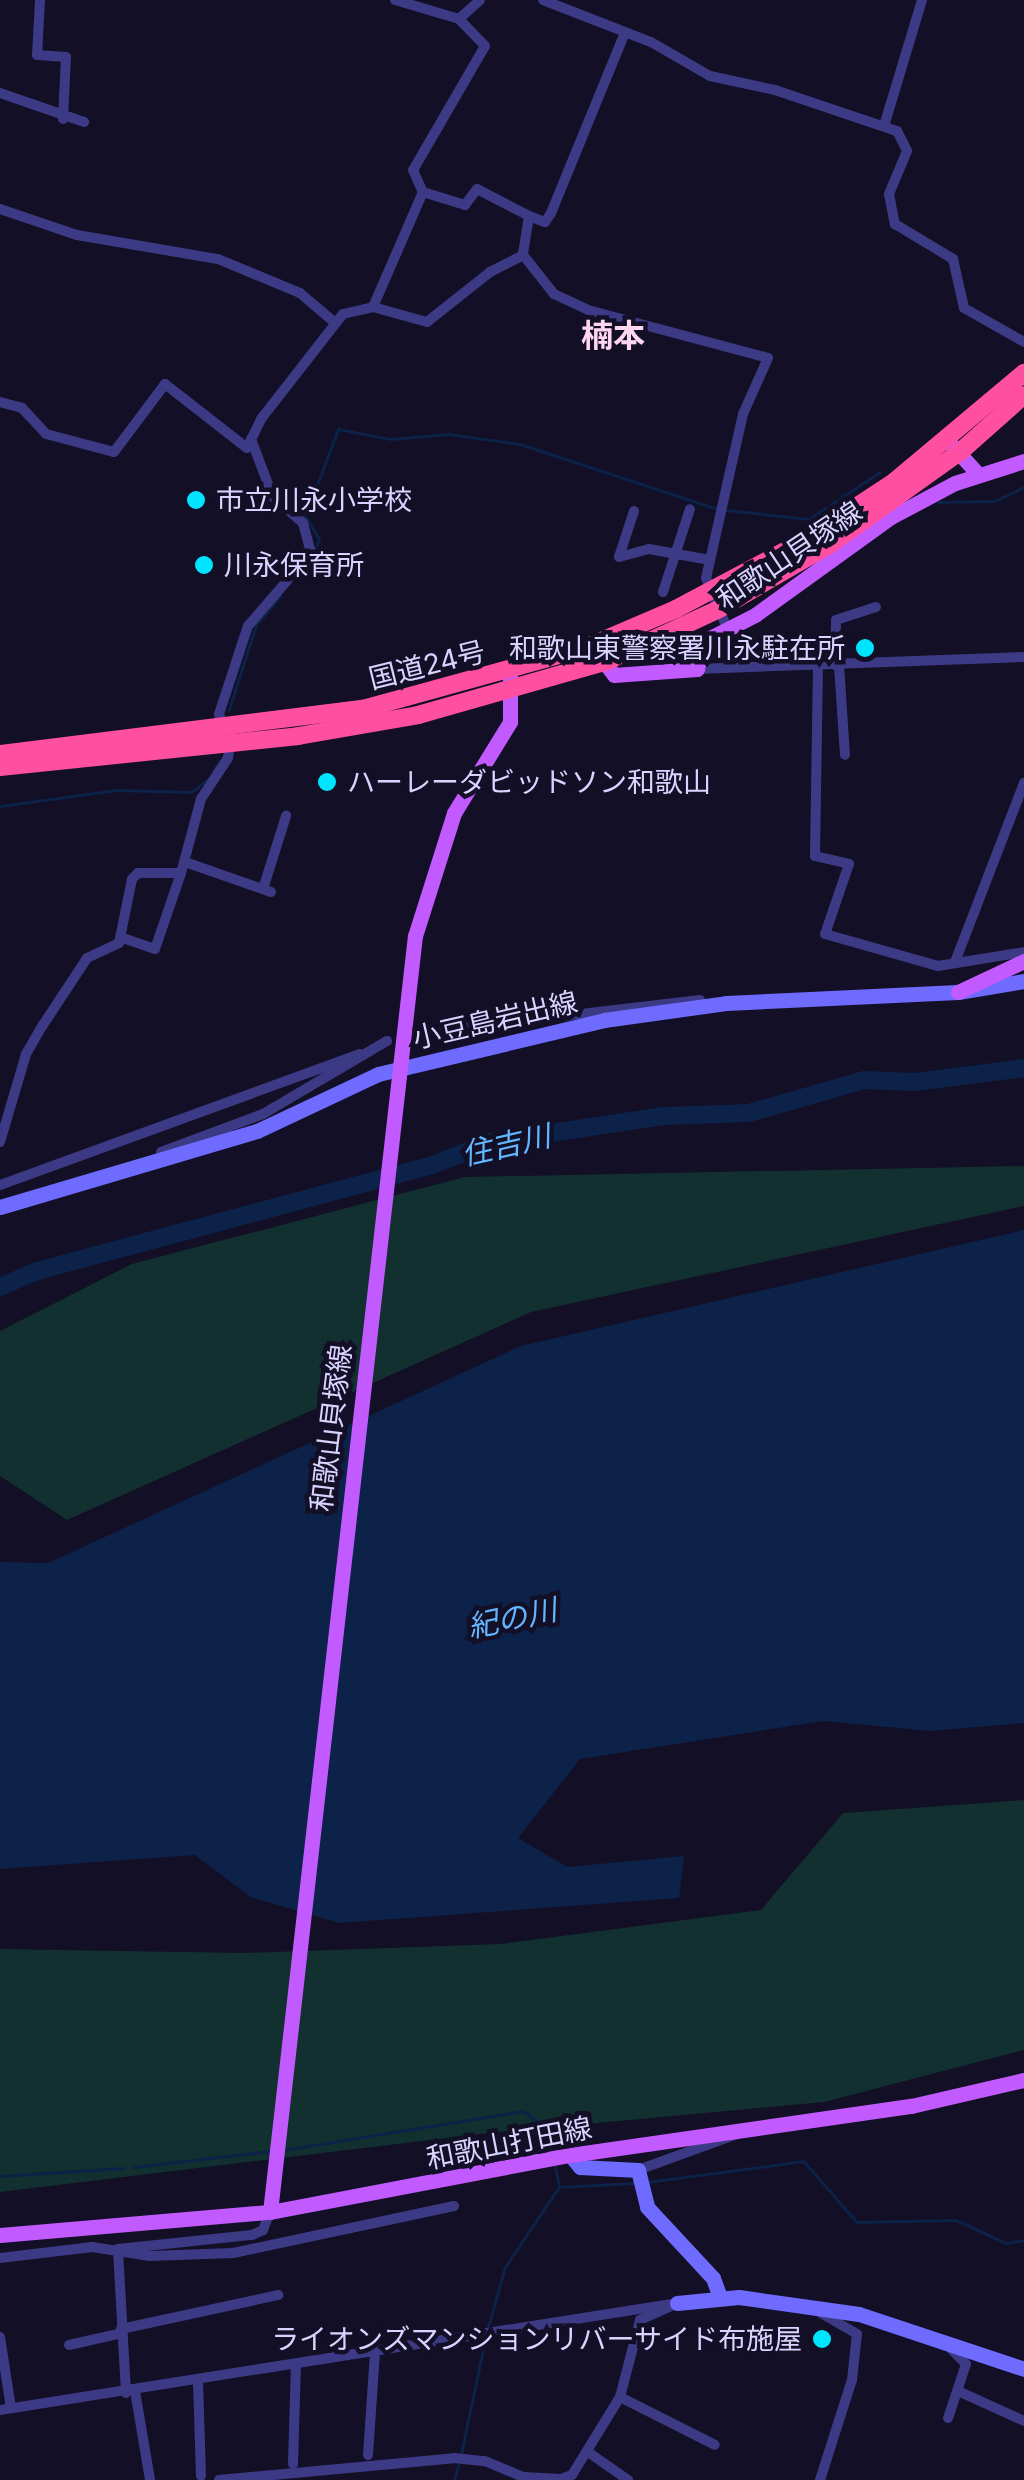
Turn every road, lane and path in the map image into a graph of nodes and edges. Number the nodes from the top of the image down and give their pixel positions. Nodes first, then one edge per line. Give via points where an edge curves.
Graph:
1 (40, 0) edge
2 (394, 0) edge
3 (480, 0) edge
4 (543, 0) edge
5 (922, 0) edge
6 (459, 20) junction
7 (625, 34) junction
8 (0, 92) edge
9 (63, 119) junction
10 (84, 122) dead end
11 (884, 126) junction
12 (422, 192) junction
13 (0, 208) edge
14 (530, 216) junction
15 (523, 255) junction
16 (373, 307) junction
17 (333, 321) junction
18 (1024, 342) edge
19 (1024, 373) edge
20 (1024, 395) edge
21 (0, 402) edge
22 (251, 439) junction
23 (954, 445) junction
24 (1024, 461) edge
25 (978, 474) junction
26 (690, 510) dead end
27 (634, 511) dead end
28 (676, 553) junction
29 (710, 560) junction
30 (711, 590) junction
31 (663, 592) dead end
32 (876, 607) dead end
33 (719, 609) junction
34 (728, 628) junction
35 (1024, 657) edge
36 (604, 662) junction
37 (837, 665) junction
38 (818, 666) junction
39 (698, 670) junction
40 (513, 681) junction
41 (227, 736) junction
42 (0, 754) edge
43 (845, 754) dead end
44 (0, 767) edge
45 (1024, 783) edge
46 (286, 816) dead end
47 (183, 868) junction
48 (120, 937) junction
49 (1024, 952) edge
50 (1024, 961) edge
51 (954, 962) junction
52 (1024, 981) edge
53 (958, 992) junction
54 (726, 1003) junction
55 (411, 1032) junction
56 (387, 1041) dead end
57 (360, 1054) junction
58 (398, 1069) junction
59 (0, 1142) edge
60 (106, 1177) junction
61 (0, 1185) edge
62 (0, 1207) edge
63 (1024, 2080) edge
64 (744, 2129) junction
65 (570, 2156) junction
66 (641, 2179) junction
67 (454, 2206) dead end
68 (270, 2212) junction
69 (0, 2235) edge
70 (118, 2249) junction
71 (0, 2258) edge
72 (278, 2294) dead end
73 (720, 2297) junction
74 (677, 2303) junction
75 (820, 2307) junction
76 (122, 2331) junction
77 (0, 2336) edge
78 (944, 2339) junction
79 (70, 2344) dead end
80 (374, 2353) junction
81 (296, 2365) junction
82 (1024, 2369) edge
83 (198, 2380) junction
84 (130, 2392) junction
85 (958, 2392) junction
86 (620, 2396) junction
87 (6, 2409) edge
88 (948, 2418) dead end
89 (1024, 2422) edge
90 (715, 2446) dead end
91 (588, 2452) junction
92 (368, 2455) dead end
93 (293, 2464) dead end
94 (201, 2476) dead end
95 (574, 2477) edge
96 (150, 2480) edge
97 (219, 2480) edge
98 (628, 2480) edge
99 (820, 2480) edge

1 - 9 street via 37,56 66,57
2 - 6 street
3 - 6 street
4 - 7 street
5 - 11 street
6 - 12 street via 485,46 413,170
7 - 11 street via 710,76
7 - 14 street via 551,214 545,222
8 - 9 street
9 - 10 street
11 - 18 street via 906,141 889,194 895,224 953,259 964,308
12 - 14 street via 465,205 477,189
12 - 16 street
13 - 17 street via 77,234 218,259 300,293
14 - 15 street
15 - 16 street via 490,272 428,322
15 - 29 street via 554,294 588,310 768,358 743,414
16 - 17 street
17 - 22 street
19 - 23 highway, 国道24号
20 - 23 highway, 国道24号
21 - 22 street via 22,408 46,434 114,452 165,384 247,448
22 - 41 street via 273,497 303,524 311,553 248,626 219,714
23 - 25 main road
23 - 30 highway, 国道24号 via 804,541
23 - 33 highway, 国道24号 via 890,505
24 - 25 main road, 和歌山貝塚線
25 - 34 main road, 和歌山貝塚線 via 899,512
26 - 28 street
27 - 28 street via 619,556 650,549
28 - 29 street
28 - 31 street
29 - 30 street
30 - 33 street
30 - 40 highway, 国道24号
32 - 37 street via 836,620
33 - 34 street
33 - 36 highway, 国道24号
34 - 39 main road, 和歌山貝塚線 via 700,647
35 - 37 street
36 - 39 main road via 614,676
36 - 40 highway, 国道24号
37 - 38 street
37 - 43 street
38 - 39 street
38 - 51 street via 816,856 850,864 825,934 938,966
40 - 41 highway, 国道24号 via 418,716
40 - 55 main road, 和歌山貝塚線 via 510,722 442,842 415,936
41 - 42 highway, 国道24号
41 - 44 highway, 国道24号
41 - 47 street via 228,758 201,799
45 - 51 street
46 - 47 street via 267,890
47 - 48 street via 138,873
47 - 48 street via 155,948
48 - 59 street via 87,958 26,1054
49 - 51 street
50 - 53 main road
52 - 53 main road, 小豆島岩出線
53 - 54 main road, 小豆島岩出線
54 - 55 street via 655,1002
54 - 58 main road, 小豆島岩出線 via 604,1020
55 - 58 main road, 和歌山貝塚線
56 - 57 street
57 - 60 street via 263,1114
57 - 61 street
58 - 60 main road, 小豆島岩出線 via 257,1131
58 - 68 main road, 和歌山貝塚線
60 - 62 main road, 小豆島岩出線
63 - 64 main road, 和歌山打田線 via 910,2106
64 - 65 main road, 和歌山打田線
64 - 66 street
65 - 66 main road via 580,2167
65 - 68 main road, 和歌山打田線
66 - 73 main road via 647,2206 713,2278
67 - 70 street via 233,2254 150,2256
68 - 69 main road, 和歌山打田線
68 - 70 street via 263,2230 252,2236
70 - 71 street
70 - 76 street
72 - 76 street
73 - 74 main road
73 - 75 main road
74 - 80 street
74 - 86 street via 640,2320
75 - 78 main road
75 - 99 street via 822,2315 856,2334 852,2380
76 - 79 street
76 - 84 street
77 - 87 street
78 - 82 main road
78 - 85 street via 966,2364
80 - 81 street
80 - 92 street
81 - 83 street
81 - 93 street
83 - 84 street
83 - 94 street
84 - 87 street
84 - 96 street
85 - 88 street
85 - 89 street
86 - 90 street
86 - 91 street
91 - 95 street
91 - 98 street
95 - 97 street via 524,2478 485,2461 454,2458

